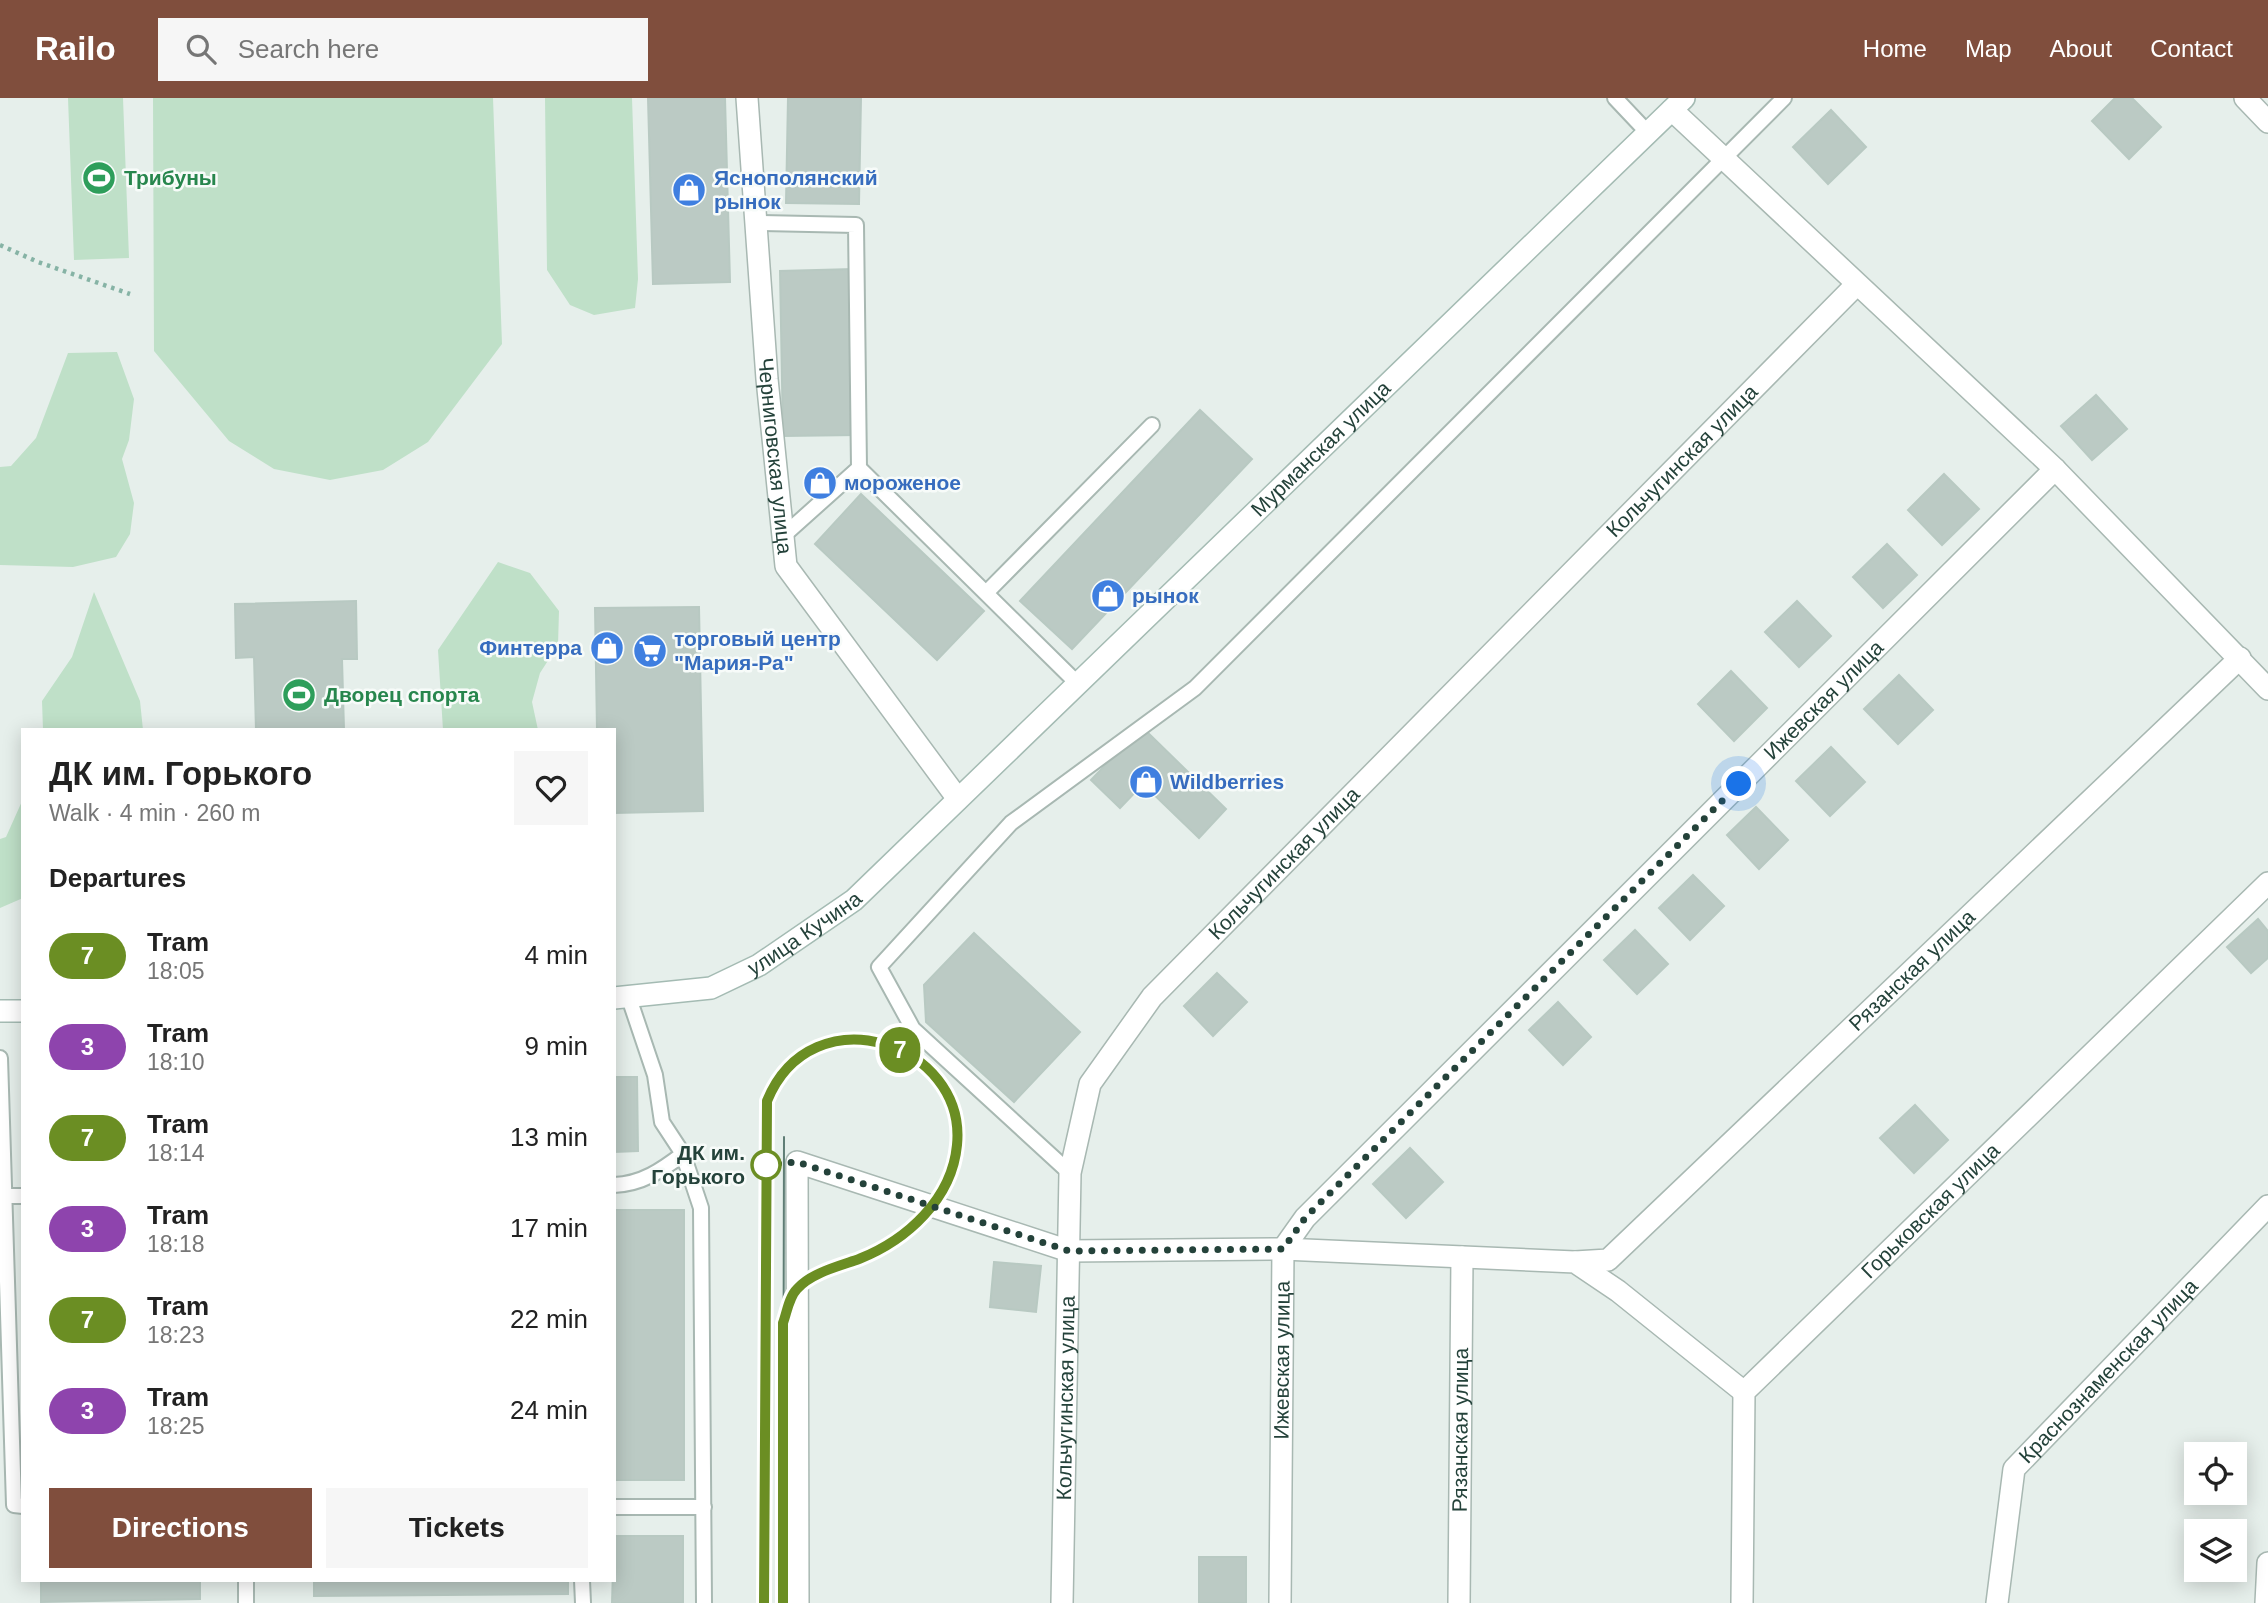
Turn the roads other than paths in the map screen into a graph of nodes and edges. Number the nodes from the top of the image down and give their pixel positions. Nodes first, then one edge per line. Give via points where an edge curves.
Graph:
1 (747, 98) edge
2 (1615, 98) edge
3 (1783, 98) edge
4 (2245, 98) edge
5 (1678, 104) edge
6 (2268, 122) edge
7 (1649, 134) junction
8 (1724, 160) junction
9 (755, 223) junction
10 (1856, 285) junction
11 (1152, 425) dead end
12 (859, 468) junction
13 (2055, 469) junction
14 (783, 536) junction
15 (986, 593) junction
16 (2240, 658) junction
17 (1078, 684) junction
18 (2268, 689) edge
19 (958, 799) junction
20 (2268, 883) edge
21 (622, 998) edge
22 (0, 1011) edge
23 (21, 1011) edge
24 (0, 1058) edge
25 (683, 1154) junction
26 (1070, 1172) junction
27 (616, 1185) edge
28 (5, 1196) junction
29 (21, 1196) edge
30 (2268, 1206) edge
31 (1283, 1249) junction
32 (1069, 1251) junction
33 (1462, 1257) junction
34 (1575, 1262) junction
35 (1744, 1392) junction
36 (21, 1506) edge
37 (616, 1507) edge
38 (704, 1507) junction
39 (2268, 1563) edge
40 (246, 1582) edge
41 (582, 1582) edge
42 (246, 1603) edge
43 (583, 1603) edge
44 (704, 1603) edge
45 (797, 1603) edge
46 (1062, 1603) edge
47 (1280, 1603) edge
48 (1459, 1603) edge
49 (1742, 1603) edge
50 (1997, 1603) edge
51 (2266, 1603) edge

1 - 9 street, Черниговская улица
2 - 7 lane
3 - 8 lane
4 - 6 street
5 - 7 street, Мурманская улица
5 - 8 street
7 - 17 street, Мурманская улица
8 - 10 street
8 - 26 lane via 1195,688 1011,823 879,967 913,1029
9 - 12 lane via 856,226
9 - 14 street, Черниговская улица
10 - 13 street
10 - 26 street, Кольчугинская улица via 1152,997 1090,1084
11 - 15 lane
12 - 14 lane
12 - 15 lane
13 - 16 street
13 - 31 street, Ижевская улица via 1305,1218
14 - 19 street, Черниговская улица via 786,566
15 - 17 lane
16 - 18 street
16 - 34 street, Рязанская улица via 1608,1260
17 - 19 street, Мурманская улица
19 - 21 street, улица Кучина via 854,900 759,965 711,988
20 - 35 street, Горьковская улица
21 - 25 lane via 655,1075 662,1122
22 - 23 street
24 - 28 lane
25 - 27 lane via 656,1174
25 - 38 lane via 701,1208
26 - 32 street, Кольчугинская улица
28 - 29 lane
28 - 36 lane via 15,1505
30 - 50 street, Краснознаменская улица via 2014,1469
31 - 32 street, Рязанская улица
31 - 33 street, Рязанская улица
31 - 47 street, Ижевская улица
32 - 45 street, Рязанская улица via 797,1162
32 - 46 street, Кольчугинская улица
33 - 34 street, Рязанская улица
33 - 48 street, Рязанская улица
34 - 35 street
35 - 49 street
37 - 38 lane
38 - 44 lane
39 - 51 street
40 - 42 lane
41 - 43 lane

